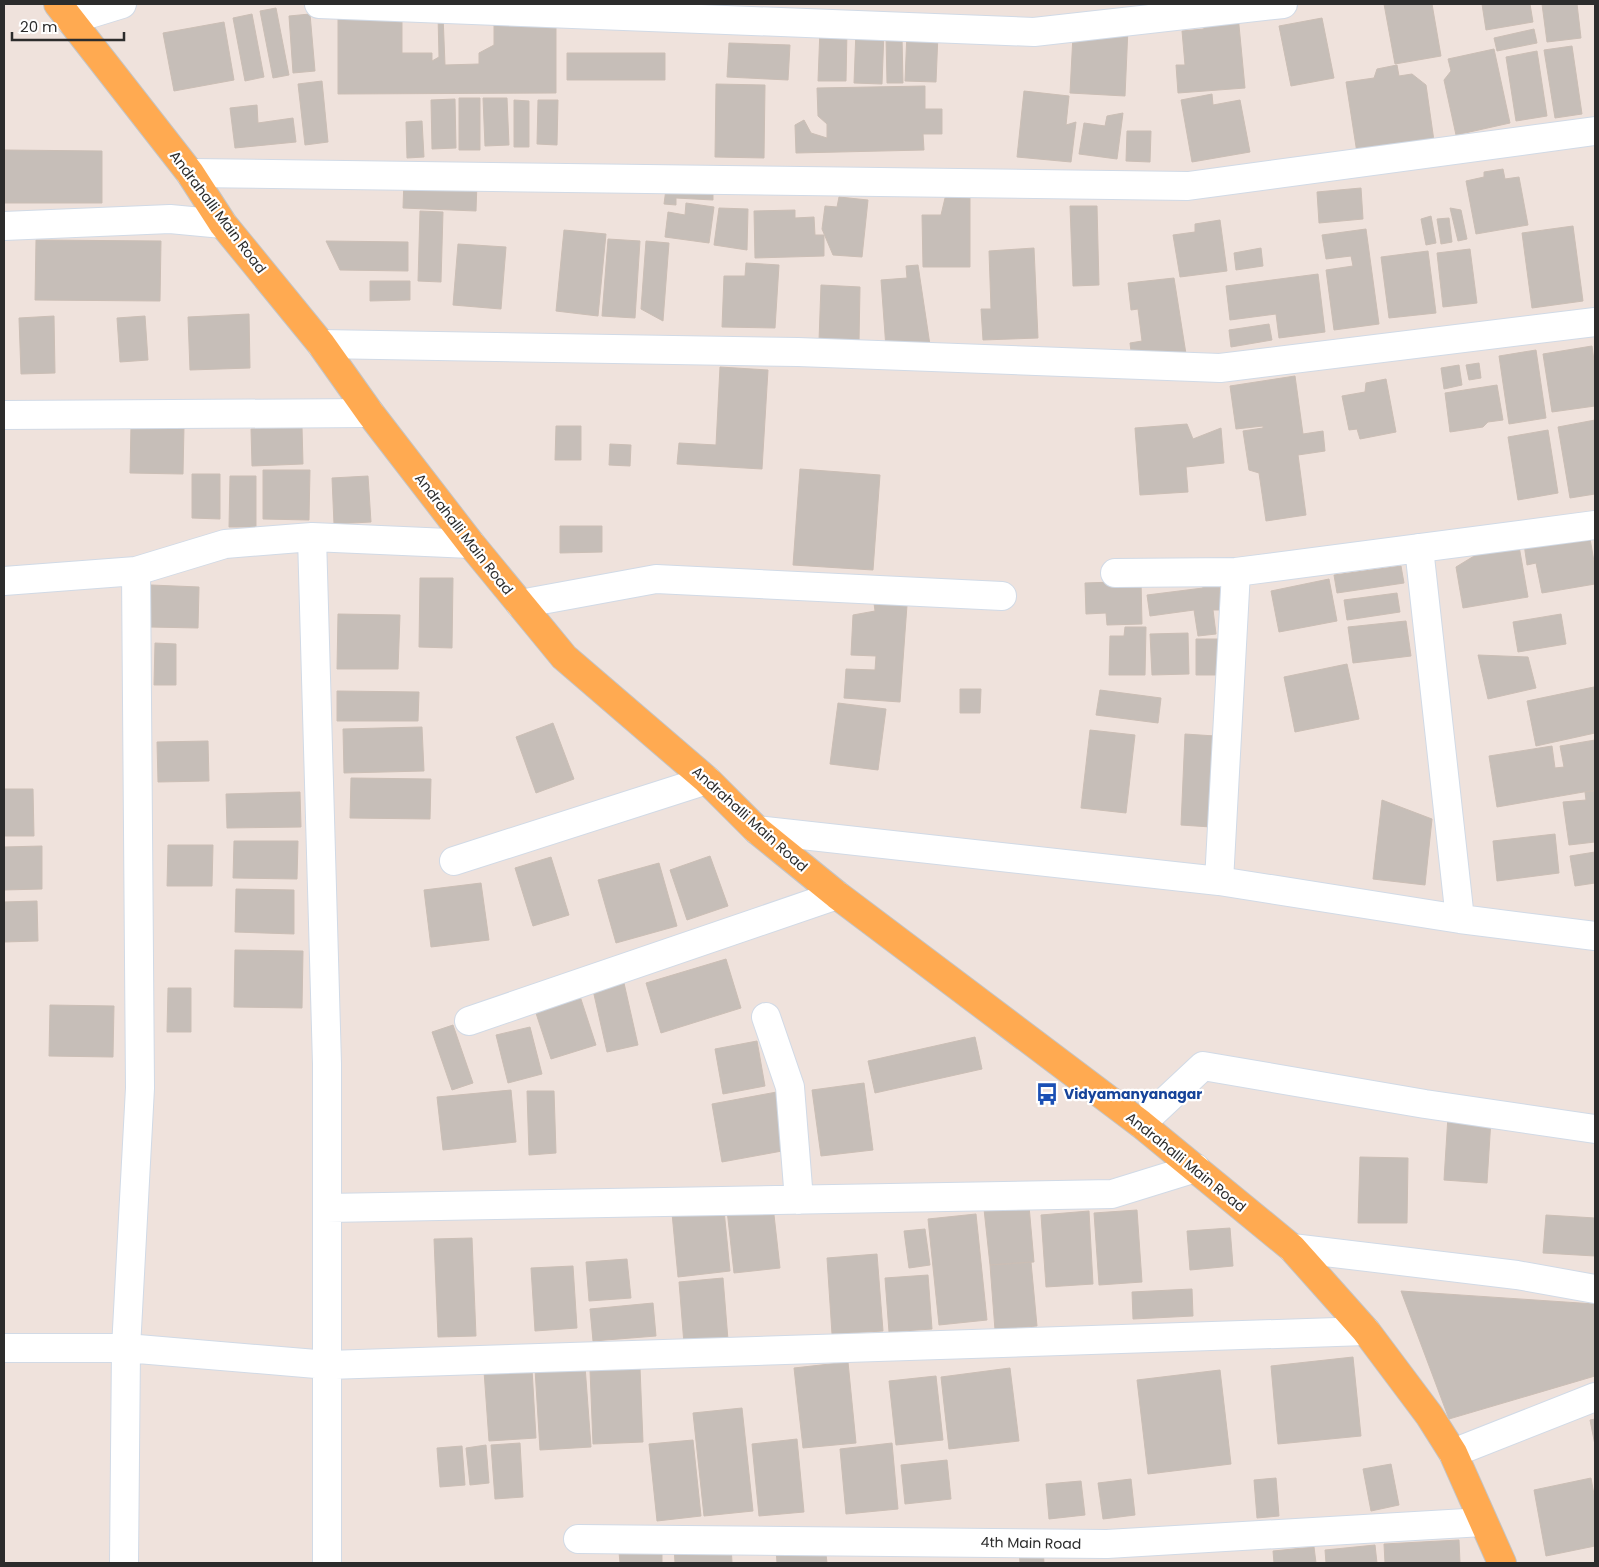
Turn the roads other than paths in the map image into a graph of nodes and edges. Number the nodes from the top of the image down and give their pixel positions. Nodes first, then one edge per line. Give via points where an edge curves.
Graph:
1 (122, 4) edge
2 (319, 4) edge
3 (1283, 4) edge
4 (64, 12) edge
5 (1595, 131) edge
6 (190, 173) junction
7 (223, 224) junction
8 (4, 226) edge
9 (1595, 322) edge
10 (321, 344) junction
11 (370, 413) junction
12 (4, 415) edge
13 (1595, 525) edge
14 (312, 537) junction
15 (471, 544) junction
16 (1419, 548) junction
17 (136, 571) junction
18 (1236, 572) junction
19 (1115, 573) dead end
20 (4, 581) edge
21 (1002, 596) dead end
22 (520, 604) junction
23 (707, 780) junction
24 (757, 830) junction
25 (454, 861) dead end
26 (1219, 881) junction
27 (837, 896) junction
28 (1460, 919) junction
29 (1595, 936) edge
30 (766, 1016) dead end
31 (469, 1021) dead end
32 (1141, 1124) junction
33 (1595, 1129) edge
34 (1196, 1168) junction
35 (799, 1200) junction
36 (327, 1208) junction
37 (1292, 1248) junction
38 (1595, 1289) edge
39 (1366, 1331) junction
40 (4, 1348) edge
41 (126, 1348) junction
42 (328, 1365) junction
43 (1595, 1397) edge
44 (1453, 1453) junction
45 (1483, 1522) junction
46 (578, 1539) dead end
47 (124, 1563) edge
48 (327, 1563) edge
49 (1502, 1563) edge

1 - 4 street
2 - 3 street via 1034,32
4 - 6 main road, Andrahalli Main Road
5 - 6 street via 1188,186
6 - 7 main road, Andrahalli Main Road
7 - 8 street via 170,219
7 - 10 main road, Andrahalli Main Road
9 - 10 street via 1220,368 798,352
10 - 11 main road, Andrahalli Main Road
11 - 12 street
11 - 15 main road, Andrahalli Main Road
13 - 16 street
14 - 15 street
14 - 17 street via 225,544
14 - 36 street via 321,811
15 - 22 main road, Andrahalli Main Road
16 - 18 street
16 - 28 street
17 - 20 street
17 - 41 street via 140,1088
18 - 19 street
18 - 26 street
21 - 22 street via 656,579
22 - 23 main road, Andrahalli Main Road via 564,657
23 - 24 main road, Andrahalli Main Road
23 - 25 street
24 - 26 street
24 - 27 main road, Andrahalli Main Road
26 - 28 street
27 - 31 street
27 - 32 main road, Andrahalli Main Road
28 - 29 street
30 - 35 street via 790,1088
32 - 33 street via 1203,1066
32 - 34 main road, Andrahalli Main Road
34 - 35 street via 1112,1194
34 - 37 main road, Andrahalli Main Road
35 - 36 street
36 - 42 street
37 - 38 street
37 - 39 main road, Andrahalli Main Road
39 - 42 street
39 - 44 main road, Andrahalli Main Road via 1429,1415
40 - 41 street
41 - 42 street
41 - 47 street
42 - 48 street
43 - 44 street
44 - 45 main road, Andrahalli Main Road
45 - 46 street, 4th Main Road via 1107,1544
45 - 49 main road, Andrahalli Main Road

